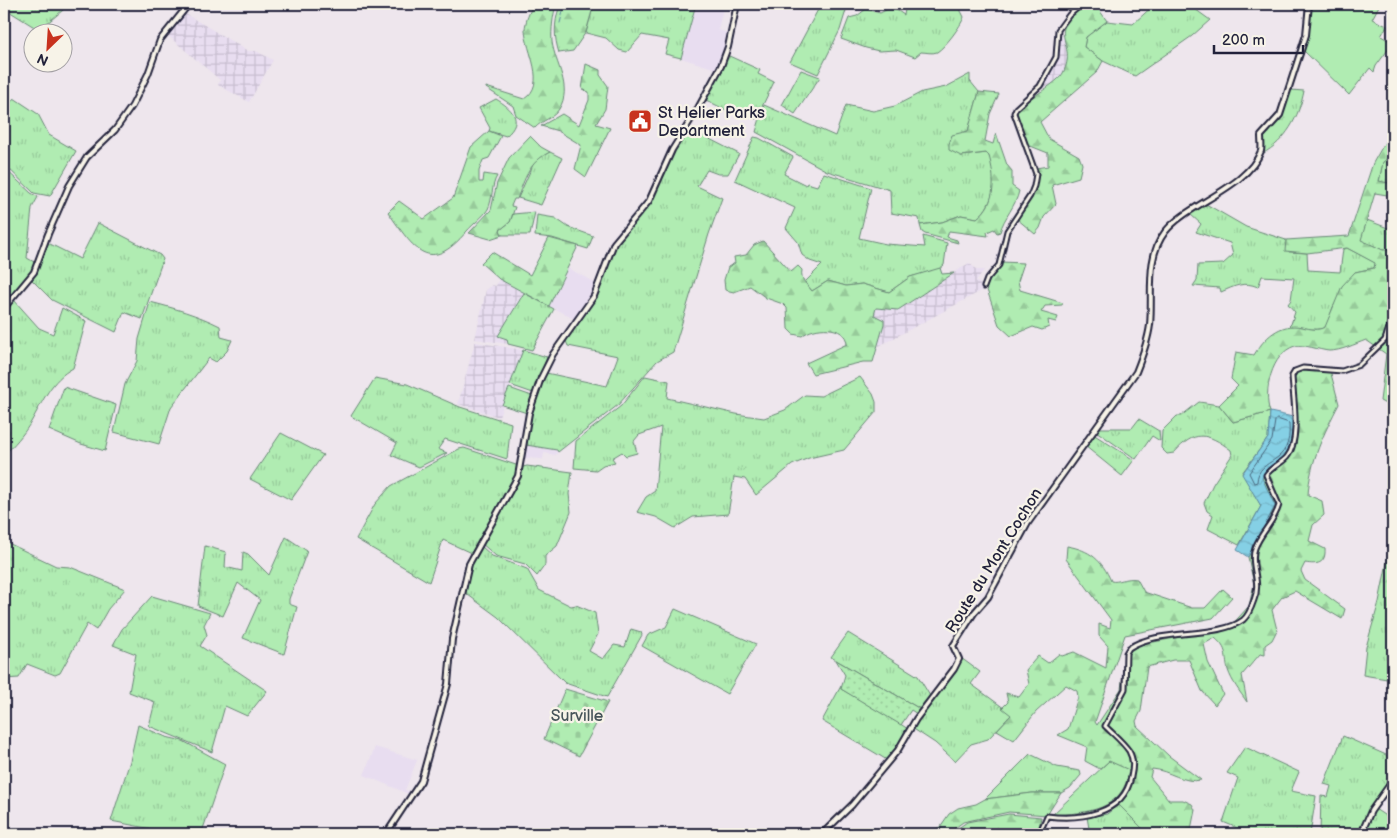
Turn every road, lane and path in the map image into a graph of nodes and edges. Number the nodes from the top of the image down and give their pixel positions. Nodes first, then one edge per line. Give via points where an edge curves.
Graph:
1 (189, 4) edge
2 (737, 4) edge
3 (1082, 4) edge
4 (1309, 4) edge
5 (984, 287) dead end
6 (4, 308) edge
7 (1393, 315) edge
8 (1393, 780) edge
9 (386, 834) edge
10 (822, 834) edge
11 (1039, 834) edge
12 (1361, 834) edge

1 - 6 main road via 160,40 148,74 120,125 87,157 69,186 34,272
2 - 9 main road via 728,47 718,71 672,150 649,201 614,243 594,296 553,354 541,378 528,413 518,476 469,564 452,639 448,684 421,781
3 - 5 street via 1058,30 1056,57 1040,86 1014,113 1036,174 1034,186 1007,231 999,265
4 - 10 main road, Route du Mont Cochon via 1306,36 1288,92 1280,115 1261,136 1261,151 1257,158 1236,181 1174,222 1161,238 1151,274 1150,325 1143,355 1129,384 1028,523 988,597 960,634 953,648 959,658 954,669 916,718 898,750
7 - 11 street via 1385,340 1359,365 1342,371 1303,368 1295,371 1292,376 1295,432 1292,448 1287,458 1266,475 1279,505 1254,549 1258,585 1255,599 1243,619 1211,631 1184,632 1129,648 1125,667 1126,689 1105,726 1129,752 1134,766 1130,787 1102,813 1047,816
8 - 12 main road via 1371,812

